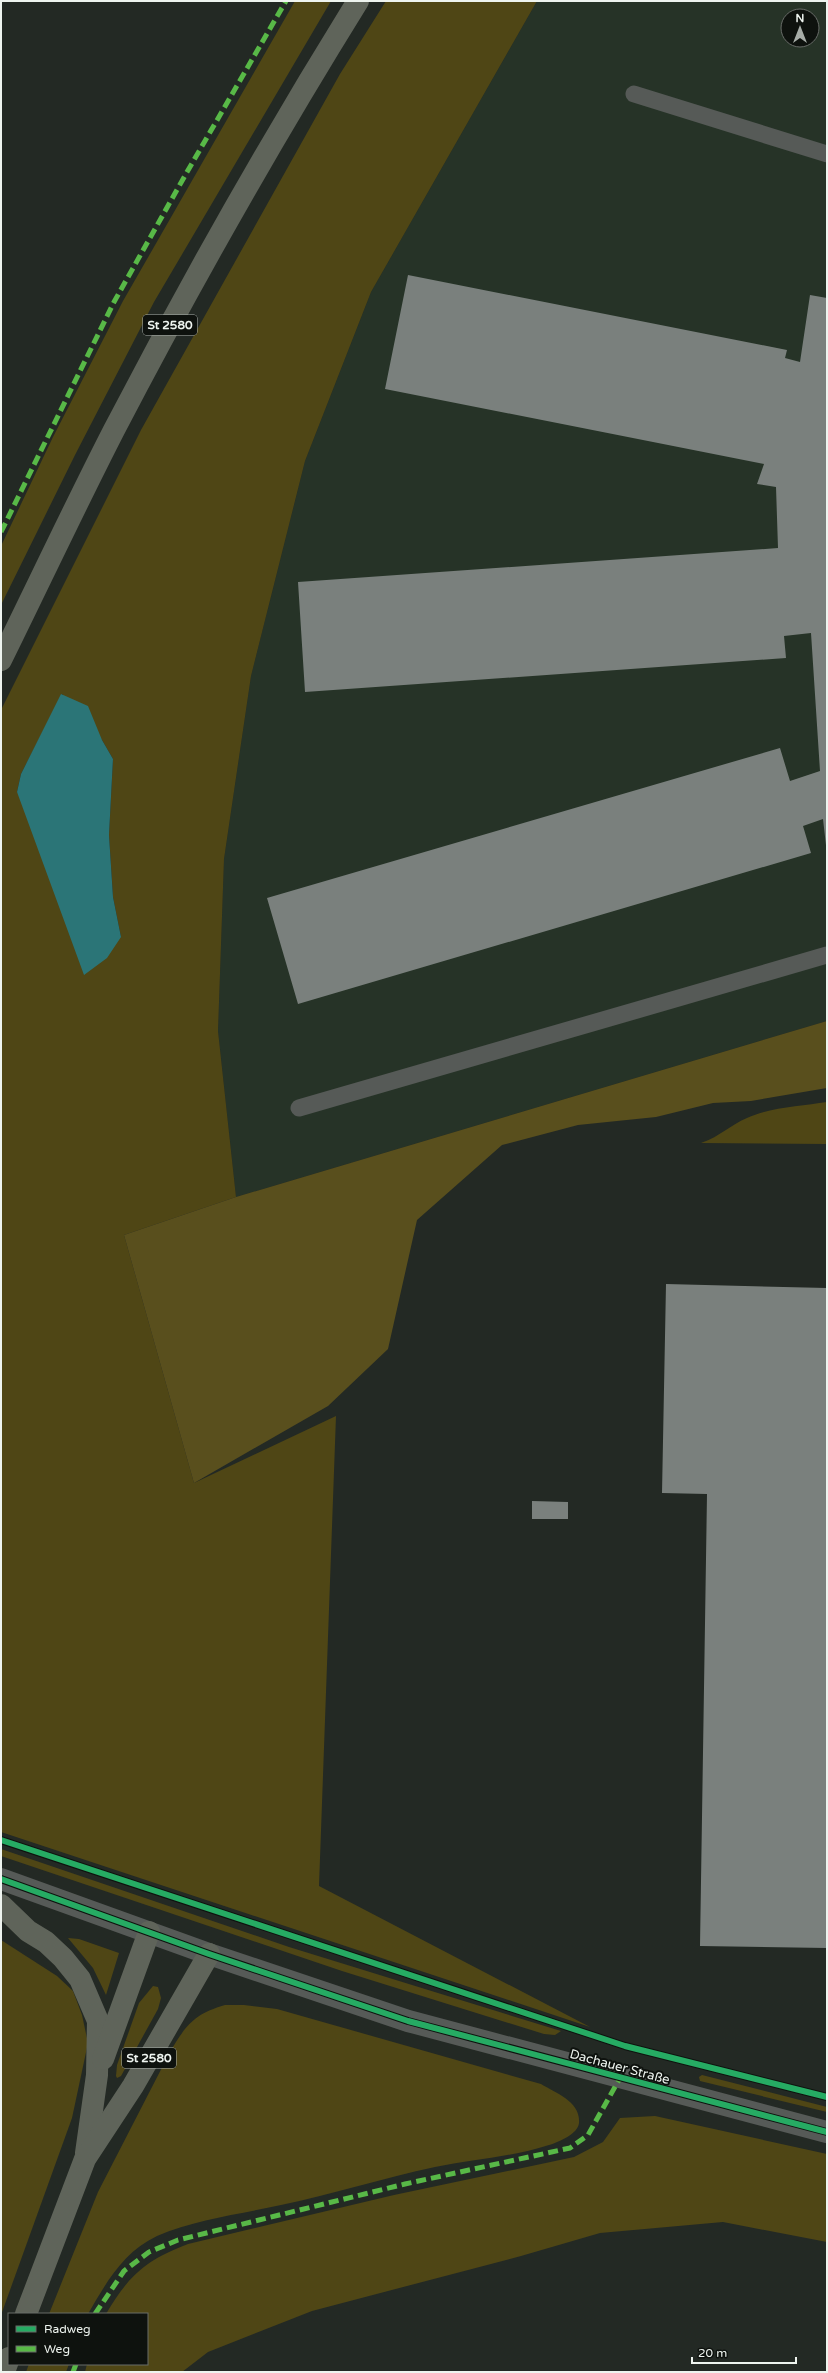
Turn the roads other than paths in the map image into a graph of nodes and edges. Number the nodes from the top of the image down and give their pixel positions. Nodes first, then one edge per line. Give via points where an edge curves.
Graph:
1 (358, 1) edge
2 (634, 94) dead end
3 (827, 154) edge
4 (1, 660) edge
5 (827, 955) edge
6 (299, 1108) dead end
7 (1, 1879) edge
8 (1, 1905) edge
9 (150, 1932) junction
10 (209, 1954) junction
11 (97, 2075) junction
12 (827, 2132) edge
13 (85, 2159) junction
14 (26, 2313) edge
15 (8, 2361) edge
16 (4, 2372) edge

1 - 4 highway, St 2580 via 264,156 168,329 113,432
2 - 3 lane
5 - 6 lane
7 - 9 street, Dachauer Straße
8 - 11 highway, St 2580 via 28,1931 46,1942 80,1979 98,2021
9 - 10 street, Dachauer Straße
9 - 11 highway, St 2580
10 - 12 street, Dachauer Straße via 408,2021
10 - 13 highway, St 2580 via 133,2086
11 - 13 highway, St 2580
13 - 14 highway, St 2580
15 - 16 highway

